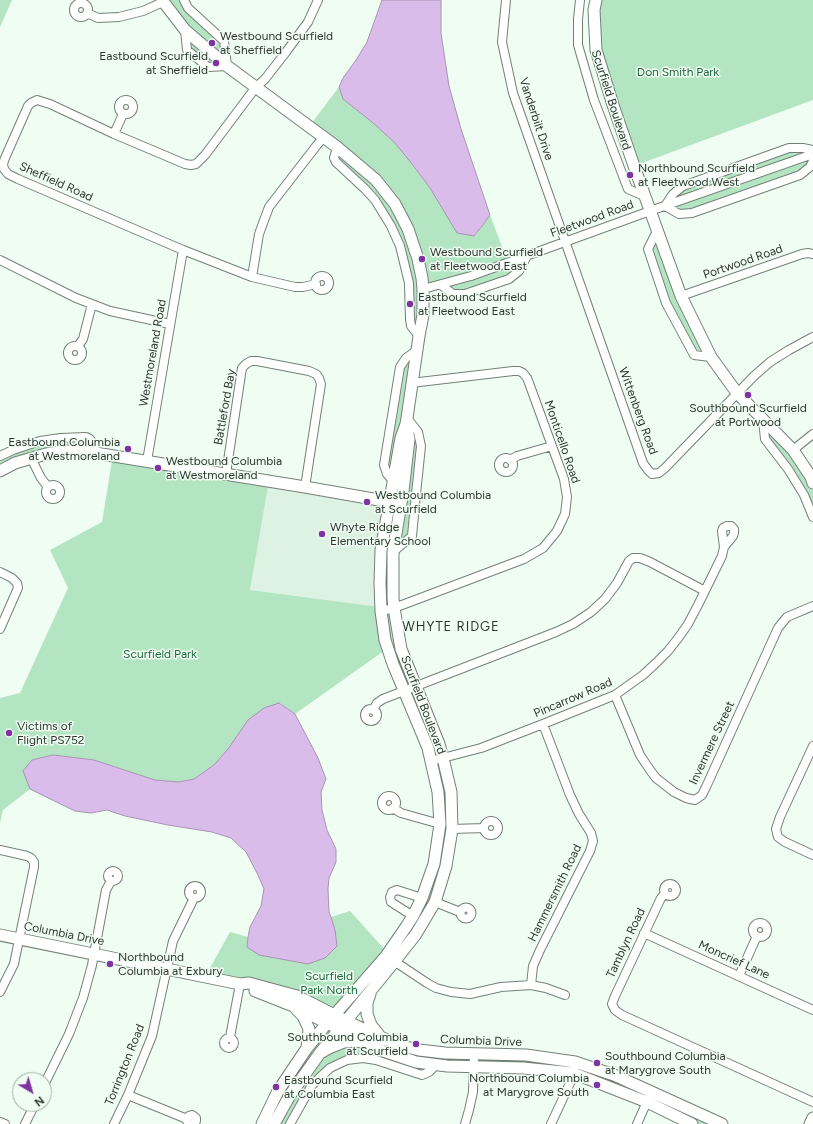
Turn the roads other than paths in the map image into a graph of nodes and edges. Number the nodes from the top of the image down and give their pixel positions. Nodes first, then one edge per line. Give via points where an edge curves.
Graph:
1 (184, 0) edge
2 (318, 0) edge
3 (506, 0) edge
4 (580, 0) edge
5 (596, 0) edge
6 (162, 1) edge
7 (87, 13) dead end
8 (227, 66) junction
9 (256, 87) junction
10 (123, 114) dead end
11 (114, 134) junction
12 (323, 138) junction
13 (337, 147) junction
14 (813, 150) edge
15 (813, 154) edge
16 (813, 161) edge
17 (644, 196) junction
18 (665, 206) junction
19 (650, 211) junction
20 (657, 231) junction
21 (565, 242) junction
22 (183, 250) junction
23 (813, 254) edge
24 (527, 256) junction
25 (0, 260) edge
26 (252, 277) junction
27 (316, 284) dead end
28 (441, 285) junction
29 (423, 289) junction
30 (681, 296) junction
31 (92, 304) junction
32 (170, 324) junction
33 (419, 336) junction
34 (813, 337) edge
35 (78, 346) dead end
36 (416, 351) junction
37 (711, 357) junction
38 (411, 383) junction
39 (737, 393) junction
40 (763, 420) junction
41 (406, 421) junction
42 (813, 434) edge
43 (552, 446) junction
44 (793, 450) junction
45 (97, 453) junction
46 (0, 456) edge
47 (31, 458) junction
48 (510, 460) dead end
49 (147, 461) junction
50 (0, 471) edge
51 (226, 474) junction
52 (393, 481) junction
53 (813, 483) edge
54 (305, 487) junction
55 (48, 488) dead end
56 (389, 502) junction
57 (401, 503) junction
58 (813, 517) edge
59 (724, 547) dead end
60 (393, 552) junction
61 (0, 572) edge
62 (705, 591) junction
63 (813, 606) edge
64 (394, 608) junction
65 (381, 612) junction
66 (0, 629) edge
67 (416, 686) junction
68 (404, 690) junction
69 (615, 695) junction
70 (373, 710) dead end
71 (543, 724) junction
72 (813, 746) edge
73 (443, 758) junction
74 (431, 761) junction
75 (393, 808) dead end
76 (440, 824) junction
77 (484, 828) dead end
78 (452, 829) junction
79 (0, 850) edge
80 (813, 855) edge
81 (111, 880) dead end
82 (665, 894) dead end
83 (194, 898) dead end
84 (422, 898) junction
85 (435, 902) junction
86 (460, 912) dead end
87 (413, 916) junction
88 (644, 933) junction
89 (0, 935) edge
90 (757, 936) dead end
91 (19, 939) junction
92 (94, 953) junction
93 (390, 959) junction
94 (166, 968) junction
95 (739, 976) junction
96 (240, 984) junction
97 (531, 985) junction
98 (0, 992) edge
99 (370, 992) junction
100 (565, 995) dead end
101 (293, 1006) junction
102 (813, 1010) edge
103 (336, 1015) junction
104 (328, 1023) junction
105 (342, 1025) junction
106 (230, 1037) dead end
107 (380, 1037) junction
108 (366, 1042) junction
109 (307, 1048) junction
110 (320, 1053) junction
111 (474, 1055) junction
112 (436, 1065) junction
113 (473, 1067) junction
114 (574, 1067) junction
115 (50, 1072) edge
116 (128, 1095) junction
117 (649, 1097) junction
118 (813, 1102) edge
119 (31, 1112) edge
120 (813, 1118) edge
121 (188, 1121) edge
122 (0, 1122) edge
123 (5, 1124) edge
124 (25, 1124) edge
125 (114, 1124) edge
126 (194, 1124) edge
127 (262, 1124) edge
128 (274, 1124) edge
129 (290, 1124) edge
130 (465, 1124) edge
131 (551, 1124) edge
132 (637, 1124) edge
133 (692, 1124) edge
134 (722, 1124) edge
135 (810, 1124) edge

1 - 8 street via 188,8 224,41
2 - 9 street via 308,22 265,79
3 - 21 street, Vanderbilt Drive via 502,42 513,93
4 - 17 street, Scurfield Boulevard via 578,45 594,100 628,189
5 - 17 street, Scurfield Boulevard via 596,50
6 - 7 street via 143,11 119,17 98,18
6 - 8 street, Scurfield Boulevard via 185,30
8 - 9 street, Scurfield Boulevard
9 - 11 street, Sheffield Road via 196,164 185,164
9 - 12 street, Scurfield Boulevard
10 - 11 street
11 - 22 street, Sheffield Road via 37,100 28,106 22,118 4,158 4,170 18,179
12 - 13 street, Scurfield Boulevard
12 - 26 street via 269,207 259,234
13 - 29 street, Scurfield Boulevard via 376,180 395,204 408,229 418,258
13 - 33 street via 334,158 336,162 375,200 400,246 409,283 410,319
14 - 18 street via 789,148 683,186 673,194
15 - 18 street, Fleetwood Road
16 - 18 street via 810,167 800,174 692,213 679,214
17 - 19 street, Scurfield Boulevard
18 - 19 street, Fleetwood Road
19 - 20 street, Scurfield Boulevard
19 - 21 street, Fleetwood Road
20 - 30 street, Scurfield Boulevard
20 - 37 street via 648,249 666,303 694,355
21 - 24 street, Fleetwood Road
21 - 39 street, Wittenberg Road via 643,463 652,474 665,468
22 - 26 street, Sheffield Road
22 - 32 street, Westmoreland Road
23 - 30 street, Portwood Road via 802,254
24 - 28 street, Fleetwood Road
24 - 28 street via 518,271 509,279 487,287 465,294 453,294
25 - 31 street
26 - 27 street, Sheffield Road via 295,287
28 - 29 street, Fleetwood Road
29 - 33 street, Scurfield Boulevard via 423,315
30 - 37 street, Scurfield Boulevard
31 - 32 street via 110,311
31 - 35 street via 83,339
32 - 49 street, Westmoreland Road
33 - 36 street, Scurfield Boulevard
34 - 39 street via 770,362
36 - 38 street, Scurfield Boulevard
36 - 52 street via 406,358 400,367 384,465
37 - 39 street, Scurfield Boulevard
38 - 41 street, Scurfield Boulevard
38 - 43 street, Monticello Road via 519,371 527,378
39 - 40 street, Scurfield Boulevard
40 - 44 street, Scurfield Boulevard
40 - 58 street via 765,439 788,469 804,495
41 - 52 street, Scurfield Boulevard via 400,438
41 - 57 street, Scurfield Boulevard via 409,439
41 - 60 street via 418,432 421,446 412,536
42 - 44 street
43 - 48 street
43 - 64 street, Monticello Road via 564,479 567,497 565,514 557,531 543,548 524,559
44 - 53 street, Scurfield Boulevard
45 - 46 street via 90,439 86,437 40,441
45 - 47 street via 67,451
45 - 49 street
47 - 50 street
47 - 55 street
49 - 51 street
51 - 54 street
51 - 54 street, Battleford Bay via 242,368 251,362 257,362 310,371 319,378
52 - 56 street, Scurfield Boulevard
54 - 56 street
56 - 57 street
56 - 65 street, Scurfield Boulevard via 381,550
57 - 60 street, Scurfield Boulevard
59 - 62 street, Pincarrow Road
60 - 64 street, Scurfield Boulevard
61 - 66 street via 12,578 18,588
62 - 67 street via 650,562 633,558 605,599 573,624
62 - 69 street, Pincarrow Road via 688,624 668,651 643,675
63 - 69 street, Invermere Street via 787,617 778,628 706,787 695,800 674,792 656,778 640,755
64 - 65 street, Monticello Road
64 - 67 street, Scurfield Boulevard via 401,648
65 - 68 street, Scurfield Boulevard via 385,640
67 - 68 street
67 - 73 street, Scurfield Boulevard
68 - 70 street via 383,699
68 - 74 street, Scurfield Boulevard
69 - 71 street, Pincarrow Road
71 - 73 street, Pincarrow Road via 481,748
71 - 97 street, Hammersmith Road via 570,795 591,833 592,841 590,851 533,966
72 - 80 street via 776,829 784,842
73 - 74 street, Pincarrow Road
73 - 78 street, Scurfield Boulevard via 450,792
74 - 76 street, Scurfield Boulevard via 438,792
75 - 76 street via 401,813
76 - 84 street, Scurfield Boulevard via 434,864
77 - 78 street
78 - 85 street, Scurfield Boulevard via 446,866
79 - 91 street via 27,856 34,862
81 - 92 street via 106,890
82 - 88 street, Tamblyn Road
83 - 94 street, Torrington Road via 173,941
84 - 87 street, Scurfield Boulevard
84 - 87 street via 397,890 392,892 392,902
85 - 86 street
85 - 93 street, Scurfield Boulevard via 416,934
87 - 93 street, Scurfield Boulevard
88 - 95 street, Moncrief Lane
88 - 118 street, Tamblyn Road via 615,996 612,1004 615,1010
89 - 91 street, Columbia Drive
90 - 95 street
91 - 92 street, Columbia Drive
91 - 98 street via 14,964
92 - 94 street, Columbia Drive
92 - 115 street via 84,998
93 - 97 street via 436,988 451,992 470,994 501,987
93 - 99 street, Scurfield Boulevard
93 - 103 street, Scurfield Boulevard
94 - 96 street, Columbia Drive
94 - 116 street, Torrington Road via 152,1036
95 - 102 street, Moncrief Lane
96 - 101 street, Columbia Drive
96 - 103 street, Columbia Drive via 250,983 297,996
96 - 106 street
97 - 100 street
99 - 105 street, Scurfield Boulevard
99 - 107 street via 367,1014
101 - 104 street, Columbia Drive
101 - 109 street via 303,1016 309,1028
103 - 104 street, Scurfield Boulevard
103 - 105 street, Columbia Drive
104 - 105 street, Columbia Drive
104 - 109 street, Scurfield Boulevard
105 - 107 street, Columbia Drive
105 - 108 street, Columbia Drive
105 - 110 street, Scurfield Boulevard
107 - 111 street, Columbia Drive via 419,1050
108 - 110 street via 344,1042
108 - 112 street, Columbia Drive via 416,1062
109 - 127 street, Scurfield Boulevard via 278,1091
110 - 128 street, Scurfield Boulevard via 290,1094
111 - 113 street
111 - 114 street, Columbia Drive via 526,1055
112 - 113 street, Columbia Drive
112 - 129 street via 422,1075 376,1060 347,1060 330,1068 312,1085
113 - 114 street, Columbia Drive
113 - 130 street via 473,1092
114 - 117 street, Columbia Drive
114 - 131 street via 571,1081
116 - 121 street
116 - 125 street, Torrington Road
117 - 132 street
117 - 133 street, Columbia Drive
117 - 134 street, Columbia Drive
119 - 124 street
120 - 135 street
121 - 126 street via 190,1115 194,1116
122 - 123 street

